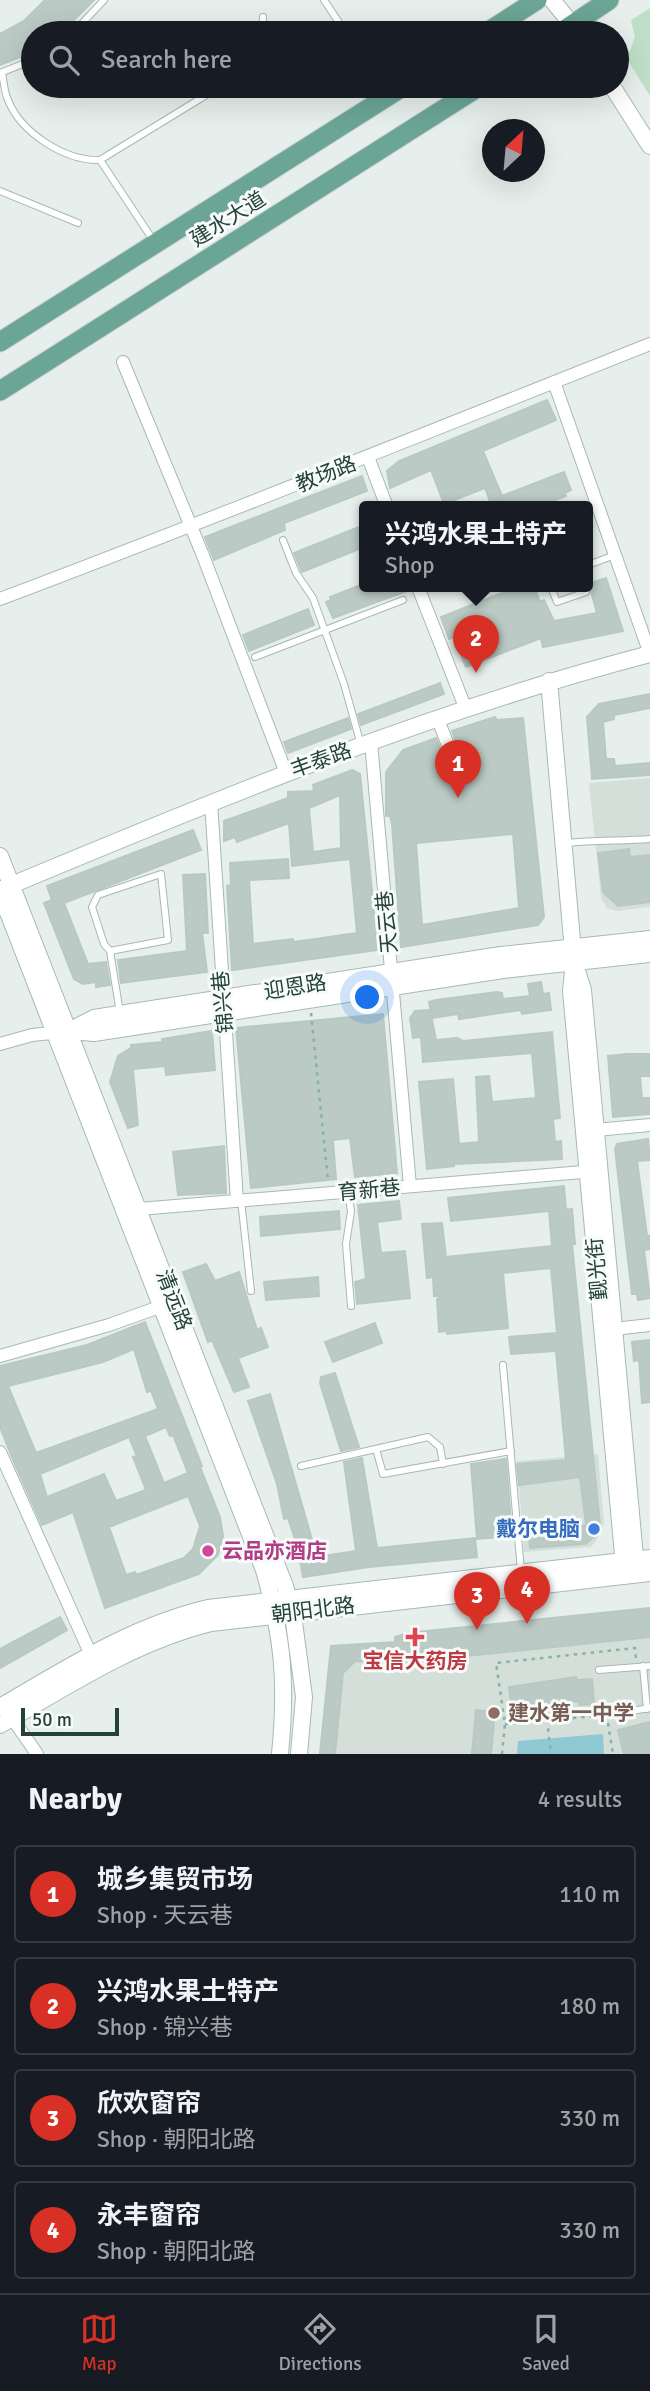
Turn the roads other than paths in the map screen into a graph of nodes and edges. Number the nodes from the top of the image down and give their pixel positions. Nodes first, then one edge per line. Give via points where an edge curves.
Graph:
1 (104, 0) edge
2 (324, 0) edge
3 (537, 0) edge
4 (552, 0) edge
5 (564, 0) edge
6 (609, 0) edge
7 (263, 17) dead end
8 (84, 21) edge
9 (263, 21) edge
10 (338, 21) edge
11 (505, 21) edge
12 (565, 21) edge
13 (569, 21) edge
14 (582, 21) edge
15 (21, 65) edge
16 (1, 73) edge
17 (201, 98) edge
18 (377, 98) edge
19 (461, 98) edge
20 (620, 98) edge
21 (650, 146) edge
22 (100, 160) junction
23 (0, 191) edge
24 (78, 223) dead end
25 (155, 244) junction
26 (0, 342) edge
27 (650, 344) edge
28 (123, 362) dead end
29 (554, 382) junction
30 (0, 391) edge
31 (368, 457) junction
32 (385, 501) edge
33 (191, 527) junction
34 (283, 540) dead end
35 (615, 555) junction
36 (593, 563) edge
37 (420, 592) edge
38 (553, 592) edge
39 (586, 592) edge
40 (0, 600) edge
41 (403, 600) dead end
42 (325, 630) junction
43 (650, 654) edge
44 (256, 657) dead end
45 (549, 681) junction
46 (465, 708) junction
47 (437, 717) junction
48 (366, 743) junction
49 (453, 758) dead end
50 (286, 773) junction
51 (211, 802) junction
52 (650, 839) edge
53 (564, 844) junction
54 (0, 856) edge
55 (4, 889) edge
56 (650, 939) edge
57 (110, 951) junction
58 (574, 954) junction
59 (650, 954) edge
60 (393, 979) junction
61 (223, 1006) junction
62 (120, 1014) junction
63 (62, 1032) junction
64 (0, 1044) edge
65 (650, 1125) edge
66 (596, 1130) junction
67 (594, 1171) junction
68 (410, 1186) junction
69 (348, 1192) junction
70 (239, 1201) junction
71 (139, 1209) junction
72 (251, 1291) dead end
73 (162, 1306) junction
74 (351, 1306) dead end
75 (650, 1325) edge
76 (614, 1329) junction
77 (0, 1356) edge
78 (503, 1365) dead end
79 (376, 1449) junction
80 (511, 1451) junction
81 (0, 1452) edge
82 (443, 1464) junction
83 (300, 1466) dead end
84 (637, 1567) edge
85 (522, 1571) junction
86 (282, 1606) junction
87 (91, 1655) junction
88 (644, 1666) edge
89 (599, 1670) dead end
90 (648, 1708) edge
91 (607, 1715) road end
92 (4, 1716) edge
93 (37, 1754) edge
94 (280, 1754) edge
95 (299, 1754) edge

1 - 8 lane
2 - 10 lane
3 - 11 main road
4 - 12 street
5 - 13 street
6 - 14 main road
7 - 9 lane
15 - 16 lane
16 - 22 lane via 8,99 31,130 70,155
17 - 22 lane
18 - 25 main road, 建水大道
19 - 30 main road, 建水大道
20 - 21 street
22 - 25 lane
23 - 24 lane
25 - 26 main road, 建水大道
27 - 29 street, 教场路
28 - 33 street
29 - 31 street, 教场路
29 - 35 street
31 - 32 street
31 - 33 street, 教场路
33 - 40 street, 教场路
33 - 50 street
34 - 42 lane
35 - 36 lane
35 - 43 street
37 - 46 street
38 - 39 lane via 557,602
41 - 42 lane
42 - 44 lane
42 - 48 lane
43 - 45 street, 丰泰路
45 - 46 street, 丰泰路
45 - 53 street, 觐光街
46 - 47 street, 丰泰路
47 - 48 street, 丰泰路
47 - 49 street
48 - 50 street, 丰泰路
48 - 60 street, 天云巷
50 - 51 street, 丰泰路
51 - 55 street, 丰泰路
51 - 61 street, 锦兴巷
52 - 53 lane
53 - 58 street, 觐光街
54 - 55 street, 清远路
55 - 63 street, 清远路
56 - 58 street, 迎恩路
57 - 57 lane via 91,912 96,898 161,874 168,940
57 - 62 lane
58 - 59 street, 迎恩路
58 - 60 street, 迎恩路
58 - 66 street, 觐光街 via 583,990
58 - 67 street, 觐光街 via 572,991
60 - 61 street, 迎恩路
60 - 61 street, 迎恩路 via 309,1000
60 - 68 street, 天云巷
61 - 62 street, 迎恩路
61 - 63 street, 迎恩路 via 94,1033
61 - 70 street, 锦兴巷
62 - 63 street, 迎恩路 via 94,1018
63 - 64 street, 迎恩路
63 - 71 street, 清远路
63 - 73 street, 清远路
65 - 66 street
66 - 67 street, 觐光街
67 - 68 street, 育新巷
67 - 76 street, 觐光街
67 - 84 street, 觐光街
68 - 69 street, 育新巷
69 - 70 street, 育新巷
69 - 74 lane
70 - 71 street, 育新巷
70 - 72 lane
71 - 86 street, 清远路
73 - 77 street
73 - 86 street, 清远路
75 - 76 street
76 - 84 street, 觐光街
78 - 80 lane
79 - 82 lane via 428,1437 440,1447
79 - 82 lane via 383,1474
79 - 83 lane
80 - 82 lane
80 - 85 lane
81 - 87 street
84 - 85 street, 朝阳北路
84 - 86 street, 朝阳北路
85 - 86 street, 朝阳北路
86 - 87 street, 朝阳北路 via 188,1612 150,1625
86 - 92 street, 朝阳北路 via 156,1639
86 - 94 street, 清远路 via 286,1695
86 - 95 street, 清远路 via 304,1697
87 - 92 street, 朝阳北路
88 - 89 lane
88 - 90 lane
90 - 91 lane
92 - 93 street

